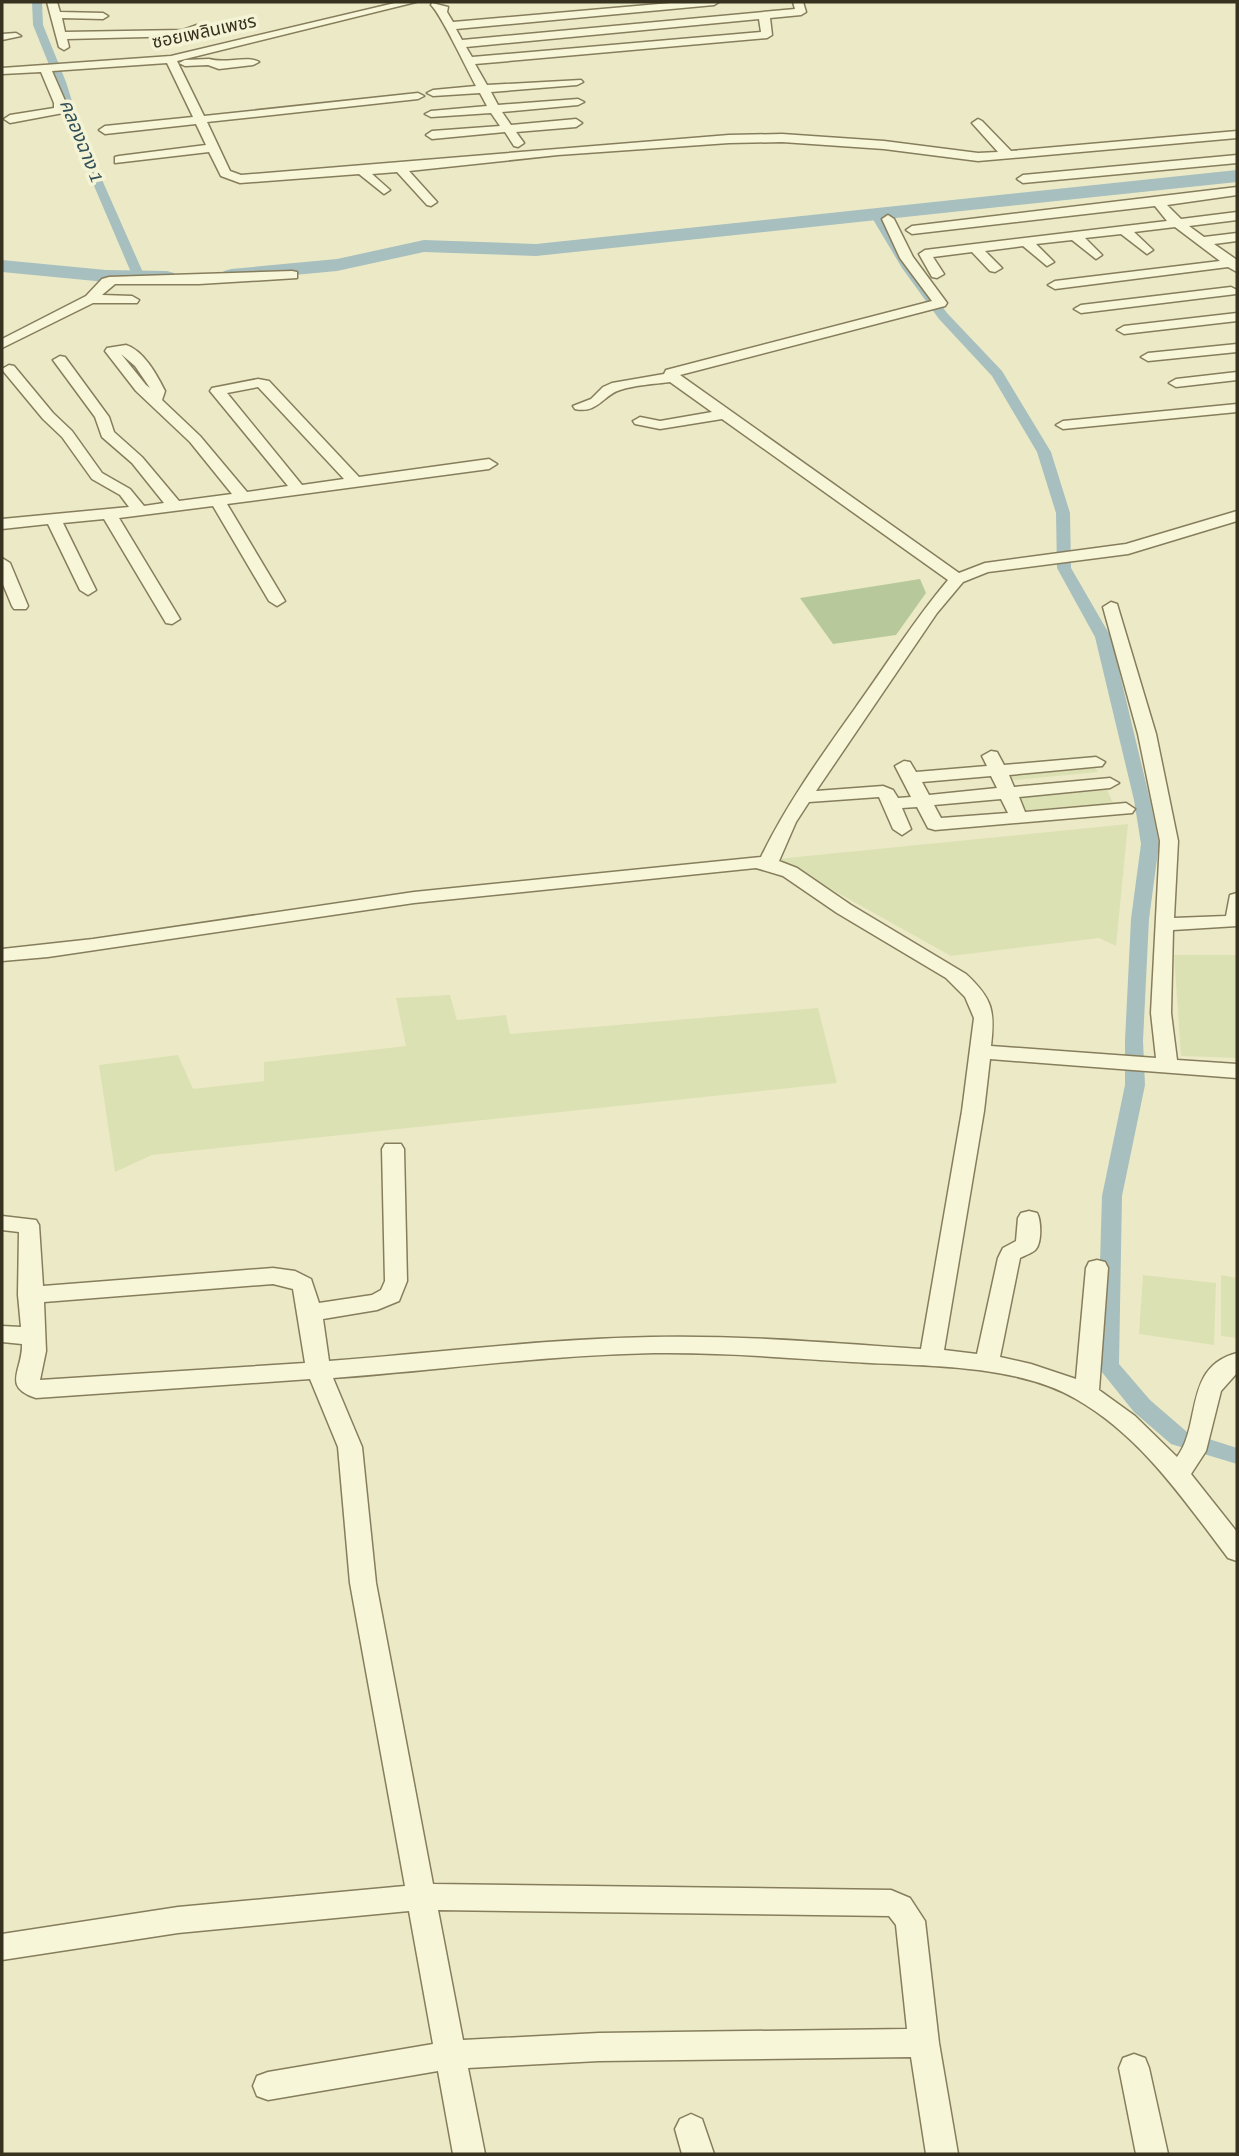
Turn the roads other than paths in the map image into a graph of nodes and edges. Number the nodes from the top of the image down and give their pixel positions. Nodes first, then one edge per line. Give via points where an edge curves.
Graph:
1 (52, 2) edge
2 (411, 2) edge
3 (715, 2) edge
4 (798, 2) edge
5 (437, 6) edge
6 (55, 15) junction
7 (103, 16) dead end
8 (764, 16) junction
9 (448, 26) junction
10 (197, 28) dead end
11 (60, 35) junction
12 (16, 36) dead end
13 (2, 37) edge
14 (458, 44) junction
15 (172, 61) junction
16 (467, 61) junction
17 (253, 62) dead end
18 (55, 67) junction
19 (2, 71) edge
20 (577, 82) dead end
21 (483, 89) junction
22 (433, 93) dead end
23 (418, 96) dead end
24 (578, 102) dead end
25 (494, 108) junction
26 (431, 114) dead end
27 (10, 119) dead end
28 (198, 120) junction
29 (576, 123) dead end
30 (978, 123) dead end
31 (508, 128) junction
32 (105, 130) dead end
33 (432, 135) dead end
34 (1237, 135) edge
35 (1193, 136) junction
36 (584, 143) dead end
37 (1131, 144) junction
38 (212, 148) junction
39 (521, 148) junction
40 (1070, 149) junction
41 (1004, 155) junction
42 (441, 156) dead end
43 (1237, 159) edge
44 (119, 160) dead end
45 (1219, 160) junction
46 (1156, 166) junction
47 (400, 168) junction
48 (362, 172) junction
49 (1093, 172) junction
50 (1023, 178) junction
51 (384, 190) dead end
52 (1237, 191) edge
53 (1040, 194) dead end
54 (431, 202) dead end
55 (1159, 202) junction
56 (1237, 216) edge
57 (888, 219) dead end
58 (1180, 223) junction
59 (912, 230) dead end
60 (1124, 230) junction
61 (1075, 236) junction
62 (1237, 237) edge
63 (1026, 242) junction
64 (1204, 242) junction
65 (975, 248) junction
66 (1147, 250) dead end
67 (1097, 255) dead end
68 (1047, 262) dead end
69 (1235, 265) edge
70 (995, 268) dead end
71 (937, 274) dead end
72 (292, 275) dead end
73 (1055, 285) dead end
74 (1235, 292) edge
75 (91, 299) junction
76 (132, 300) dead end
77 (1081, 309) dead end
78 (1237, 317) edge
79 (1124, 330) dead end
80 (2, 344) edge
81 (1237, 348) edge
82 (1148, 357) dead end
83 (60, 360) dead end
84 (9, 369) dead end
85 (1237, 376) edge
86 (673, 377) junction
87 (1176, 383) dead end
88 (154, 401) dead end
89 (580, 406) dead end
90 (1237, 408) edge
91 (724, 414) junction
92 (640, 421) dead end
93 (1063, 425) dead end
94 (489, 464) dead end
95 (355, 482) junction
96 (299, 489) junction
97 (243, 497) junction
98 (217, 500) junction
99 (175, 506) junction
100 (140, 510) junction
101 (109, 514) junction
102 (1237, 516) edge
103 (53, 519) junction
104 (2, 524) edge
105 (2, 563) edge
106 (957, 579) junction
107 (88, 590) dead end
108 (277, 601) dead end
109 (20, 606) dead end
110 (1111, 607) dead end
111 (172, 619) dead end
112 (1096, 762) dead end
113 (993, 764) junction
114 (1110, 783) dead end
115 (1006, 793) junction
116 (803, 797) junction
117 (923, 802) junction
118 (892, 804) junction
119 (1126, 809) dead end
120 (1019, 818) junction
121 (902, 829) dead end
122 (768, 863) junction
123 (1237, 900) edge
124 (1165, 924) junction
125 (2, 956) edge
126 (979, 1052) junction
127 (1161, 1066) junction
128 (1237, 1071) edge
129 (393, 1149) dead end
130 (1030, 1217) dead end
131 (2, 1223) edge
132 (1097, 1268) dead end
133 (30, 1295) junction
134 (310, 1312) junction
135 (2, 1334) edge
136 (32, 1336) junction
137 (931, 1359) junction
138 (1237, 1361) edge
139 (987, 1365) junction
140 (318, 1370) junction
141 (1087, 1394) junction
142 (1178, 1473) junction
143 (1237, 1551) edge
144 (421, 1897) junction
145 (2, 1947) edge
146 (924, 2043) junction
147 (450, 2055) junction
148 (1134, 2068) dead end
149 (268, 2086) dead end
150 (469, 2154) edge
151 (942, 2154) edge
152 (1152, 2154) edge

1 - 6 street
2 - 15 street, ซอยเพลินเพชร
3 - 9 street
4 - 8 street via 801,12
5 - 9 street
6 - 7 street
6 - 11 street
8 - 14 street
8 - 16 street via 767,35
9 - 14 street
10 - 11 street via 185,33
11 - 18 street
12 - 13 street
14 - 16 street
15 - 17 street
15 - 18 street, ซอยเพลินเพชร
15 - 28 street
16 - 21 street
18 - 19 street, ซอยเพลินเพชร
18 - 27 street via 59,111
20 - 21 street
21 - 22 street
21 - 25 street
23 - 28 street
24 - 25 street
25 - 26 street
25 - 31 street
28 - 32 street
28 - 38 street
29 - 31 street
30 - 41 street
31 - 33 street
31 - 39 street
34 - 35 street
35 - 37 street
35 - 45 street
36 - 39 street
37 - 40 street
37 - 46 street
38 - 44 street
38 - 48 street via 225,173 240,180
39 - 41 street via 782,138 906,147 964,157
39 - 42 street
39 - 47 street
40 - 41 street
40 - 49 street
41 - 50 street
43 - 45 street
45 - 46 street
46 - 49 street
47 - 48 street
47 - 54 street
48 - 51 street
49 - 50 street
50 - 53 street
52 - 55 street
55 - 58 street
55 - 59 street
56 - 58 street
57 - 86 street via 907,258 940,303 678,370 671,373
58 - 60 street
58 - 64 street
60 - 61 street
60 - 66 street
61 - 63 street
61 - 67 street
62 - 64 street
63 - 65 street
63 - 68 street
64 - 69 street
65 - 70 street
65 - 71 street via 925,254
69 - 73 street
72 - 75 street via 187,281 114,279
74 - 77 street
75 - 76 street
75 - 80 street
78 - 79 street
81 - 82 street
83 - 99 street via 102,417 107,434 137,460
84 - 100 street via 67,434 97,476 125,492
85 - 87 street
86 - 89 street via 617,386 596,402
86 - 91 street
88 - 97 street via 195,439
90 - 93 street
91 - 92 street via 660,425
91 - 106 street
94 - 95 street
95 - 96 street
95 - 96 street via 264,384 217,391
96 - 97 street
97 - 98 street
98 - 99 street
98 - 108 street
99 - 100 street
100 - 101 street
101 - 103 street
101 - 111 street
102 - 106 street via 1128,550 985,568
103 - 104 street
103 - 107 street
105 - 109 street
106 - 116 street
110 - 124 street via 1147,734 1169,841
112 - 113 street
113 - 115 street
113 - 117 street via 908,772
114 - 115 street
115 - 117 street
115 - 120 street
116 - 118 street via 883,791
116 - 122 street
117 - 118 street
117 - 120 street via 931,821 942,826
118 - 121 street
119 - 120 street
122 - 125 street via 438,895 236,922 88,948
122 - 126 street via 790,872 969,987 984,1018
123 - 124 street via 1236,920 1230,922
124 - 127 street
126 - 127 street
126 - 137 street
127 - 128 street
129 - 134 street via 397,1281 391,1294 377,1303
130 - 139 street via 1027,1245 1009,1258
131 - 133 street via 28,1224
132 - 141 street
133 - 134 street via 273,1276 303,1285
133 - 136 street
134 - 140 street
135 - 136 street
136 - 140 street via 34,1351 27,1384 36,1389
137 - 139 street
137 - 140 street via 687,1344 544,1350
138 - 142 street via 1222,1369 1208,1390 1196,1445
139 - 141 street via 1056,1379
140 - 144 street via 350,1447 363,1583
141 - 142 street via 1124,1420
142 - 143 street
144 - 145 street via 178,1920
144 - 146 street via 891,1903 910,1921
144 - 147 street
146 - 147 street via 613,2047
146 - 151 street
147 - 149 street
147 - 150 street
148 - 152 street

